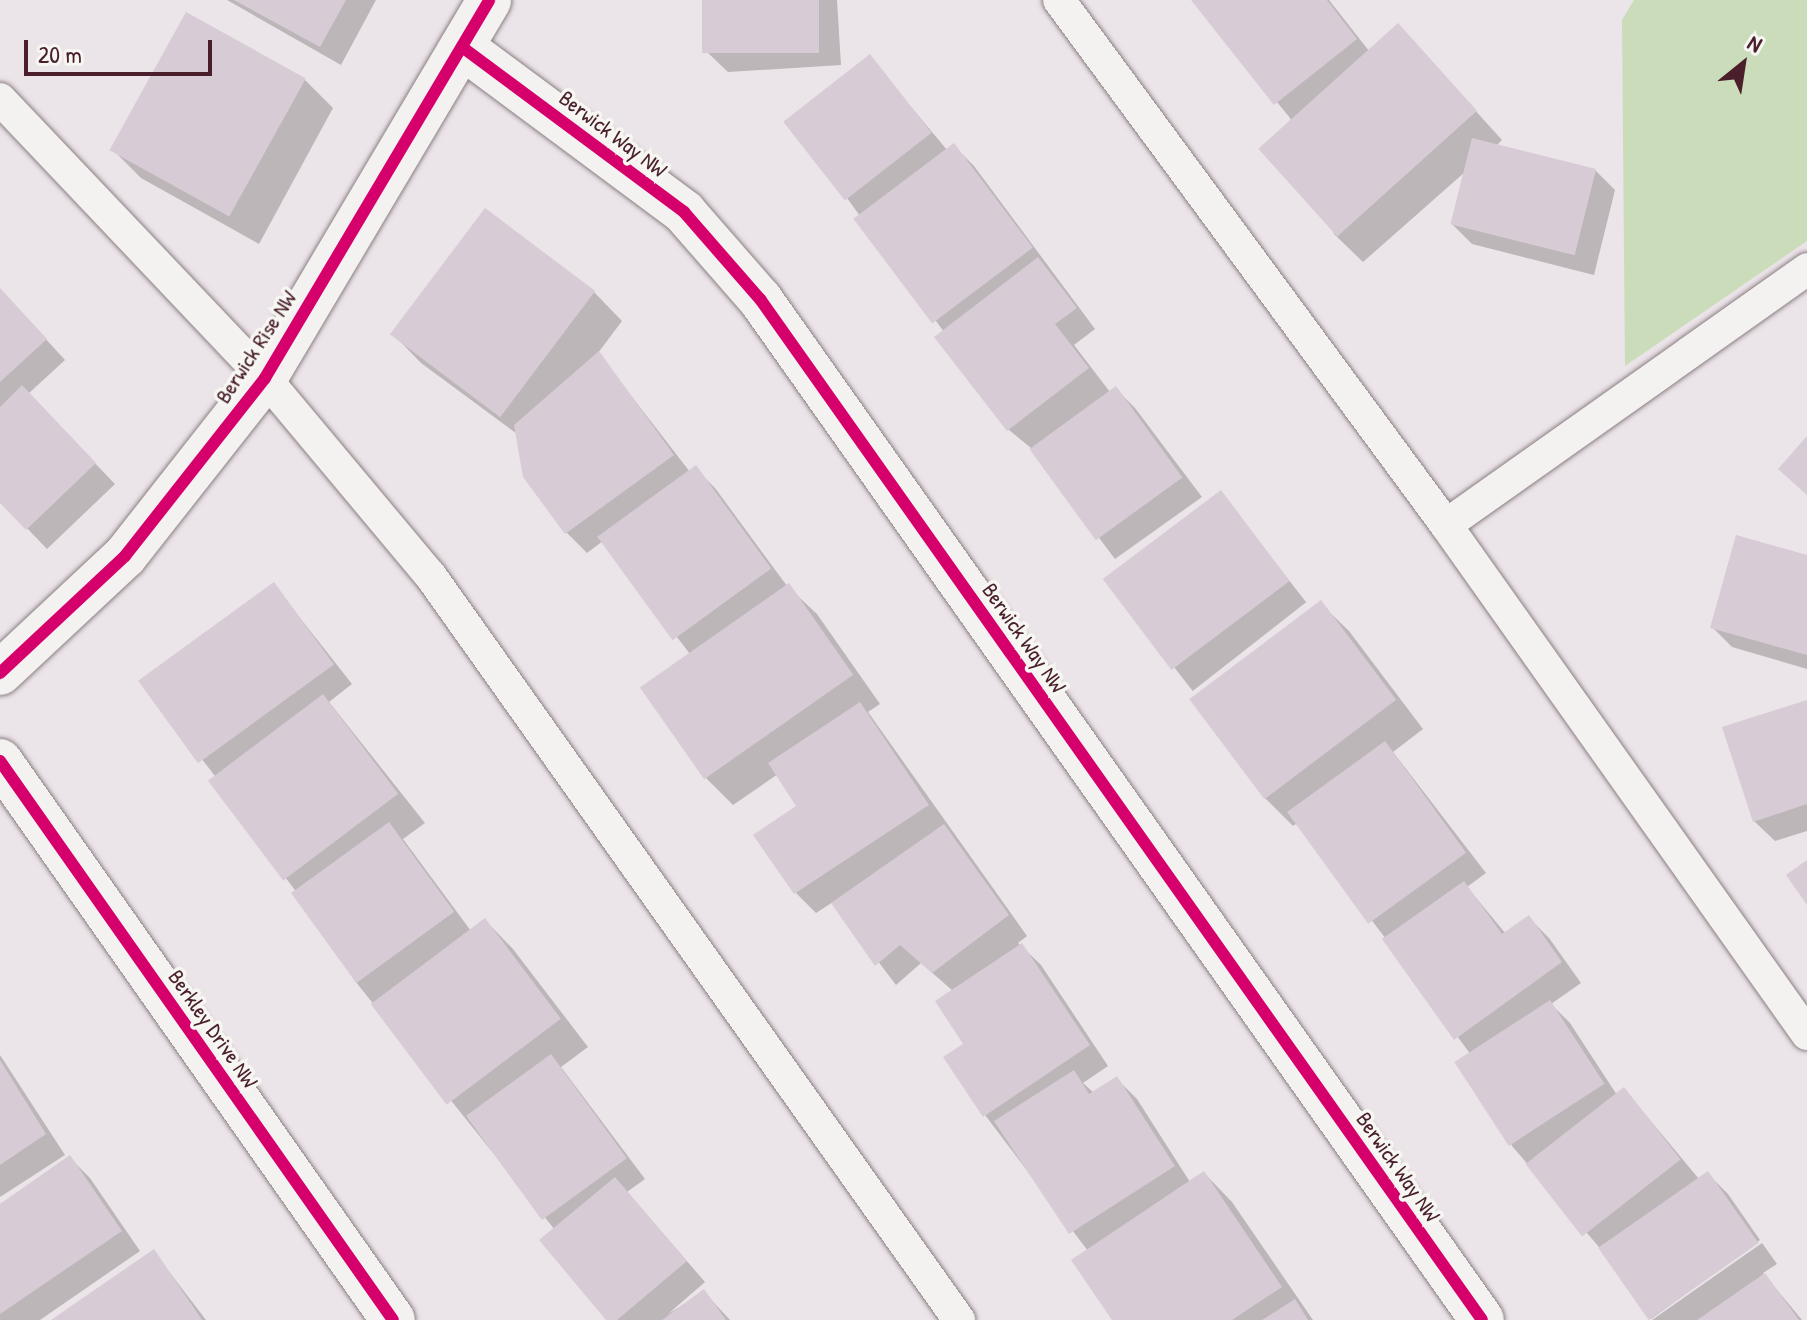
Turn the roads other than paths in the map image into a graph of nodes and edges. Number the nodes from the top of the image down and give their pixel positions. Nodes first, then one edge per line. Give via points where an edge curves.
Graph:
1 (489, 0) edge
2 (1059, 0) edge
3 (462, 47) junction
4 (0, 99) edge
5 (1807, 269) edge
6 (265, 378) junction
7 (1446, 525) junction
8 (0, 673) edge
9 (0, 761) edge
10 (1807, 1034) edge
11 (393, 1320) edge
12 (959, 1320) edge
13 (1482, 1320) edge

1 - 3 street, Berwick Rise NW
2 - 7 lane
3 - 6 street, Berwick Rise NW
3 - 13 street, Berwick Way NW via 684,212 760,299
4 - 6 lane
5 - 7 lane
6 - 8 street, Berwick Rise NW via 125,556
6 - 12 lane via 430,575
7 - 10 lane
9 - 11 street, Berkley Drive NW

